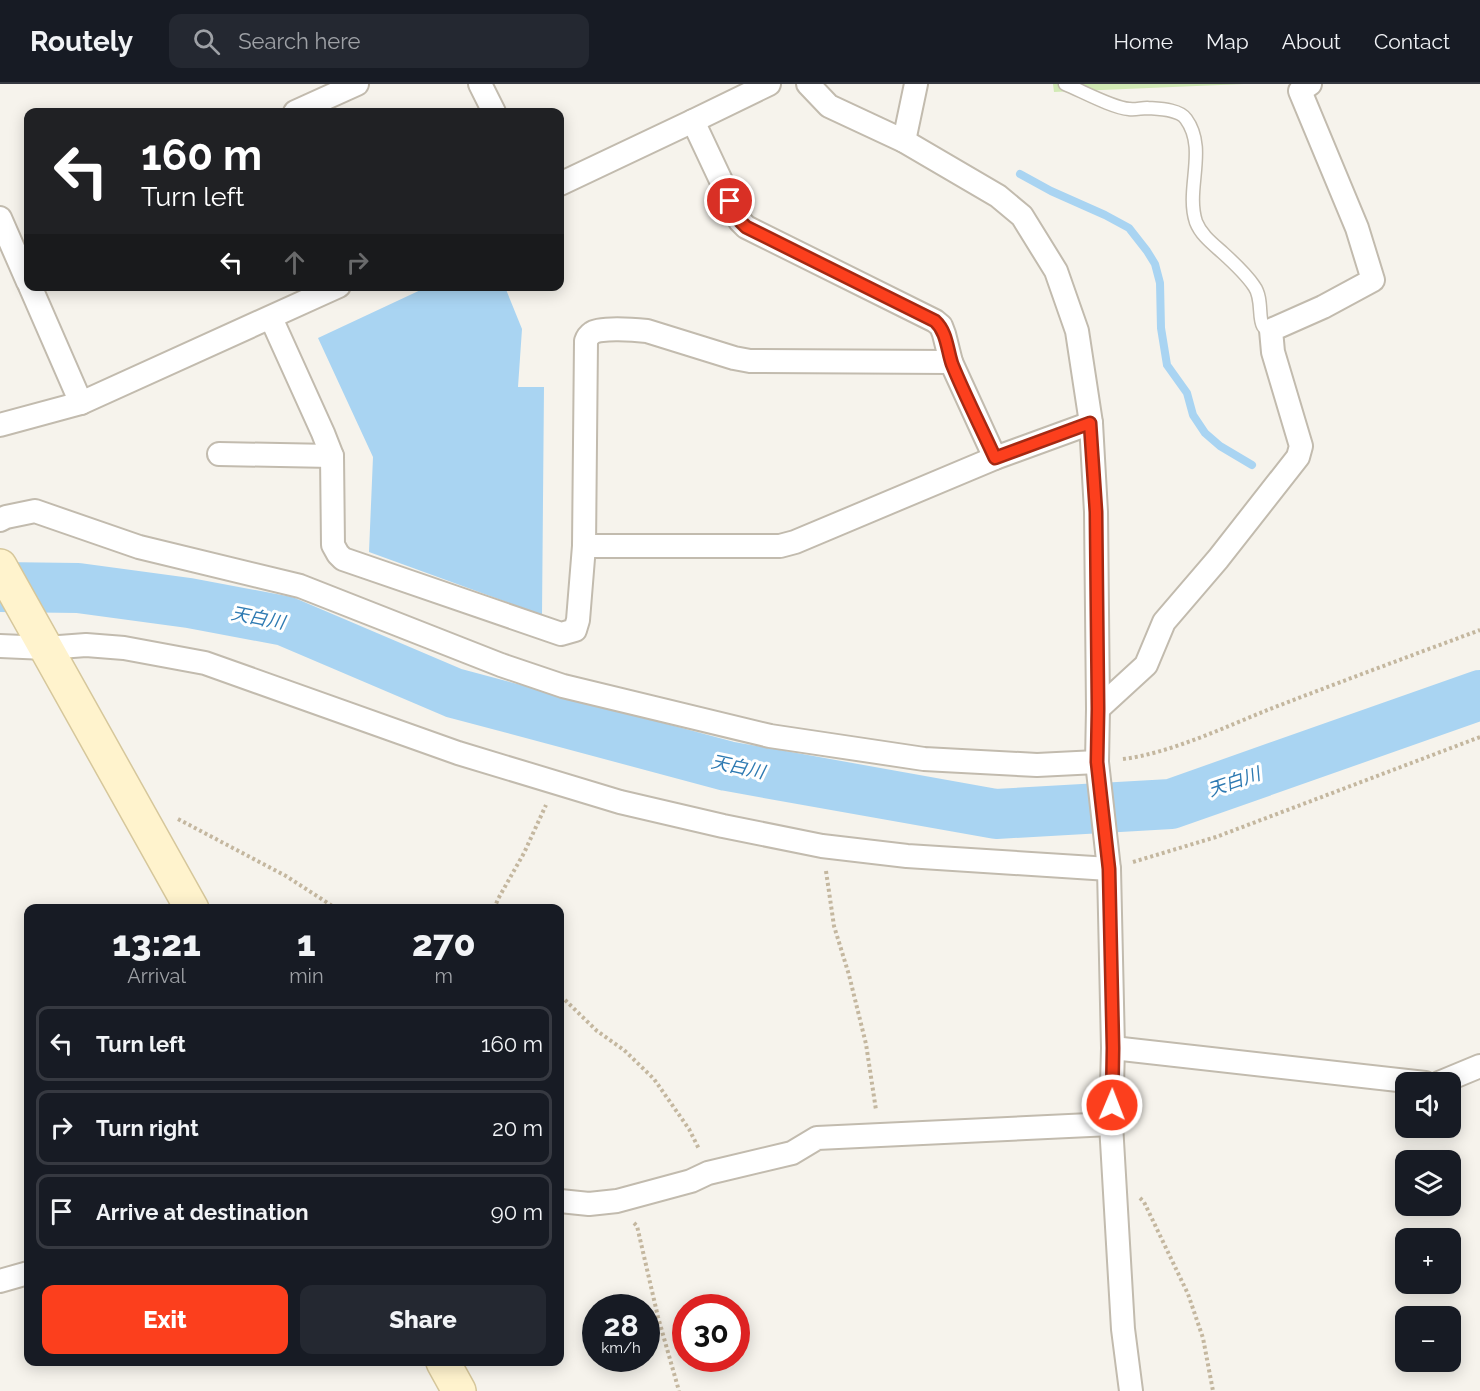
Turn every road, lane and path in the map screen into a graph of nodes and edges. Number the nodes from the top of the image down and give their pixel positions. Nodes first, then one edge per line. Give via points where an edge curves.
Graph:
1 (357, 84) edge
2 (480, 84) edge
3 (769, 84) edge
4 (808, 84) edge
5 (916, 84) edge
6 (1065, 84) edge
7 (1310, 84) edge
8 (304, 108) edge
9 (492, 108) edge
10 (693, 122) junction
11 (904, 141) junction
12 (564, 182) edge
13 (0, 218) edge
14 (20, 238) edge
15 (24, 260) edge
16 (32, 291) edge
17 (328, 291) edge
18 (271, 318) junction
19 (1271, 330) junction
20 (951, 362) junction
21 (81, 403) junction
22 (1090, 423) junction
23 (0, 425) edge
24 (219, 454) dead end
25 (332, 456) junction
26 (995, 458) junction
27 (0, 520) edge
28 (584, 546) junction
29 (0, 566) edge
30 (1480, 630) edge
31 (0, 646) edge
32 (46, 648) junction
33 (1098, 709) junction
34 (1480, 737) edge
35 (1097, 762) junction
36 (556, 783) junction
37 (141, 816) junction
38 (822, 846) junction
39 (1109, 869) junction
40 (189, 904) edge
41 (329, 904) edge
42 (496, 904) edge
43 (564, 999) edge
44 (1113, 1048) junction
45 (1480, 1066) edge
46 (1461, 1074) edge
47 (1395, 1080) edge
48 (1112, 1124) junction
49 (880, 1134) junction
50 (1114, 1172) junction
51 (708, 1173) junction
52 (564, 1201) edge
53 (617, 1201) junction
54 (24, 1275) edge
55 (0, 1281) edge
56 (445, 1366) edge
57 (459, 1391) edge
58 (679, 1391) edge
59 (1131, 1391) edge
60 (1214, 1391) edge

1 - 8 street
2 - 9 street
3 - 10 street
4 - 11 street via 829,106
5 - 11 street
6 - 19 lane via 1118,107 1179,112 1186,118 1196,148 1192,186 1196,222 1202,234 1256,288 1262,325
7 - 19 street via 1300,91 1357,228 1373,280
10 - 12 street
10 - 20 street via 746,227 935,321 944,334
11 - 22 street via 998,196 1022,216 1056,271 1077,331
13 - 14 street
14 - 15 street
16 - 21 street
17 - 18 street
18 - 21 street
18 - 25 street
19 - 33 street via 1273,352 1300,446 1298,457 1164,622 1146,665
20 - 26 street
20 - 28 street via 750,361 647,331 590,333 586,341
21 - 23 street
22 - 26 street
22 - 33 street via 1096,512
24 - 25 street
25 - 28 street via 333,545 343,559 561,634 575,630 578,620
26 - 28 street via 780,546
27 - 35 street via 35,511 139,547 300,586 563,686 770,736 924,759 1037,765
29 - 32 street
30 - 35 path via 1181,744 1132,758
31 - 32 street
32 - 36 street via 124,648 205,663 458,753
32 - 37 street
33 - 35 street
34 - 39 path via 1216,837
35 - 39 street
36 - 38 street via 620,802
36 - 42 path
37 - 40 street
37 - 41 path via 152,810 170,815 286,876
38 - 39 street via 959,860
38 - 49 path via 834,926 866,1044
39 - 44 street
43 - 51 path via 654,1079 689,1128
44 - 47 street
44 - 48 street
45 - 46 street
48 - 49 street
48 - 50 street
49 - 51 street via 817,1138 792,1153
50 - 59 street via 1123,1329
50 - 60 path via 1144,1202 1188,1294 1203,1338
51 - 53 street
52 - 53 street
53 - 58 path via 637,1226
54 - 55 street
56 - 57 street

